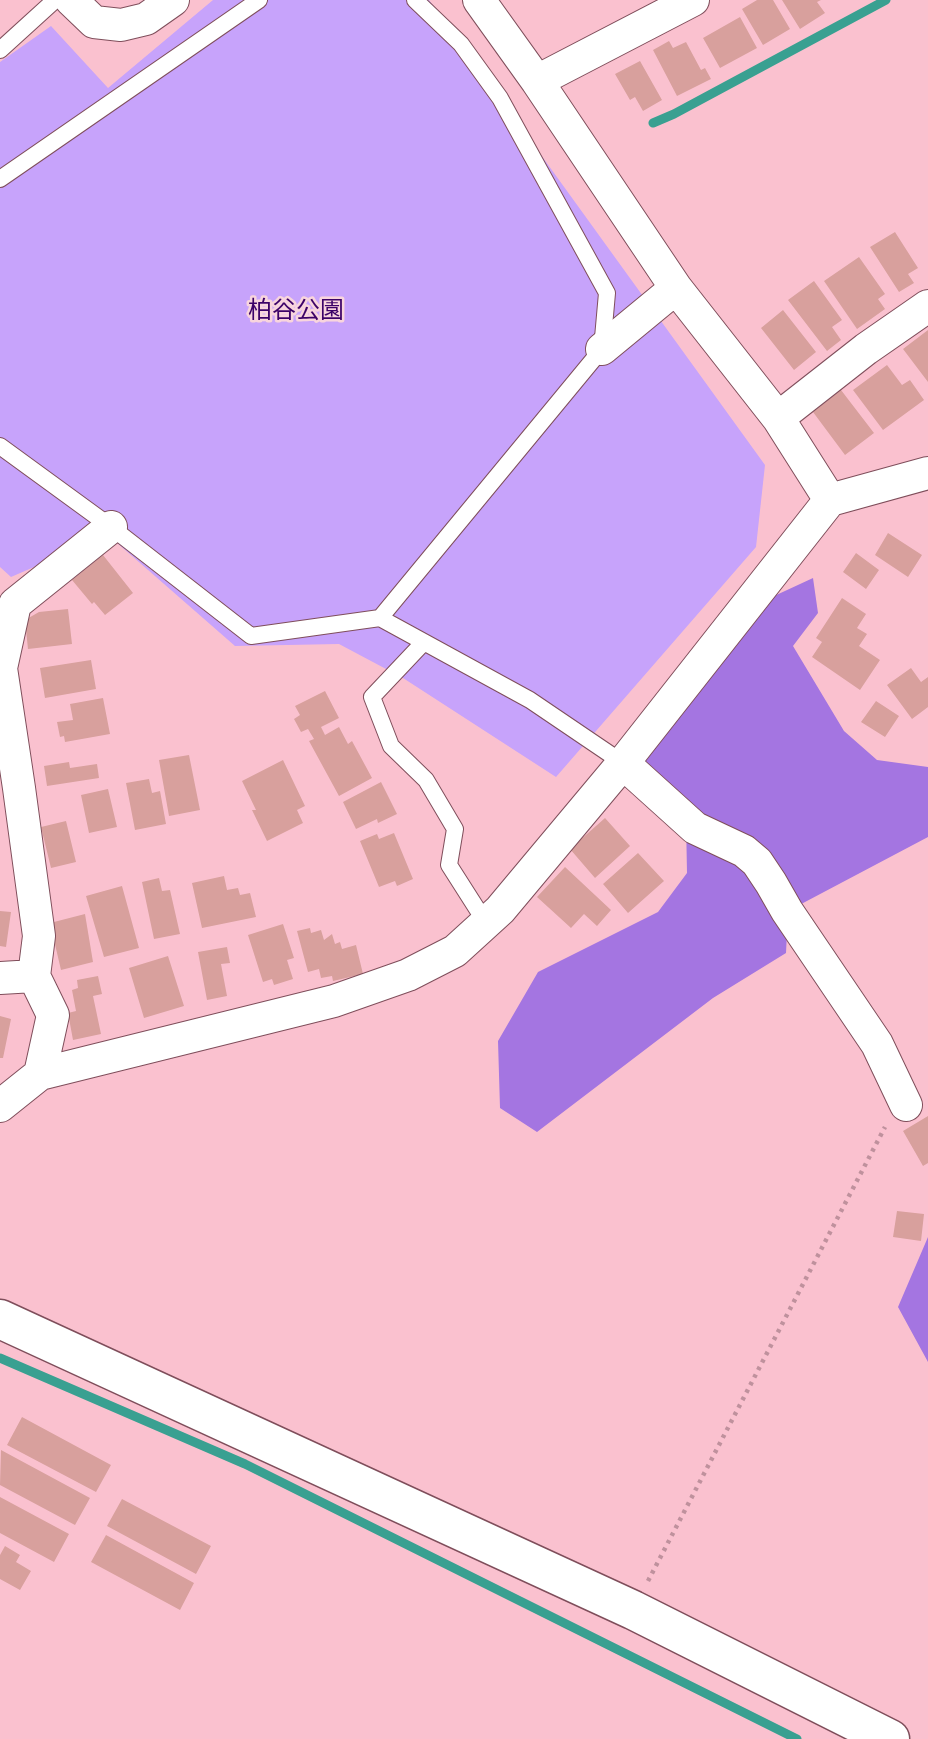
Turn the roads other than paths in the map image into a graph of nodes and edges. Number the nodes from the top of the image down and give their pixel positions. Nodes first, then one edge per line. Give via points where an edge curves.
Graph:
1 (55, 0) edge
2 (71, 0) edge
3 (173, 0) edge
4 (259, 0) edge
5 (415, 0) edge
6 (479, 0) edge
7 (693, 0) edge
8 (0, 50) edge
9 (537, 81) junction
10 (0, 179) edge
11 (676, 288) junction
12 (928, 306) edge
13 (602, 349) junction
14 (778, 418) junction
15 (0, 446) edge
16 (928, 473) edge
17 (880, 487) junction
18 (928, 495) edge
19 (830, 500) junction
20 (111, 527) junction
21 (380, 618) junction
22 (424, 642) junction
23 (623, 763) junction
24 (486, 923) junction
25 (34, 976) junction
26 (0, 978) edge
27 (40, 1074) junction
28 (906, 1105) road end
29 (0, 1106) edge
30 (0, 1320) edge
31 (890, 1739) edge

1 - 8 lane
2 - 3 street via 94,22 121,25 146,19
4 - 10 lane
5 - 13 lane via 461,44 500,98 607,293
6 - 9 street
7 - 9 street
9 - 11 street
11 - 13 street
11 - 14 street
12 - 14 street
13 - 21 lane
14 - 19 street
15 - 20 lane
16 - 17 street
17 - 18 street
17 - 19 street
19 - 23 street
20 - 21 lane via 251,636
20 - 25 street via 15,604 1,668 38,936
21 - 22 lane
22 - 23 lane via 530,700
22 - 24 lane via 372,697 391,746 426,780 456,829 449,865
23 - 24 street
23 - 28 street via 695,828 757,862 877,1044
24 - 27 street via 455,951 408,975 346,996
25 - 26 street
25 - 27 street via 53,1015
27 - 29 street
30 - 31 street via 633,1610

